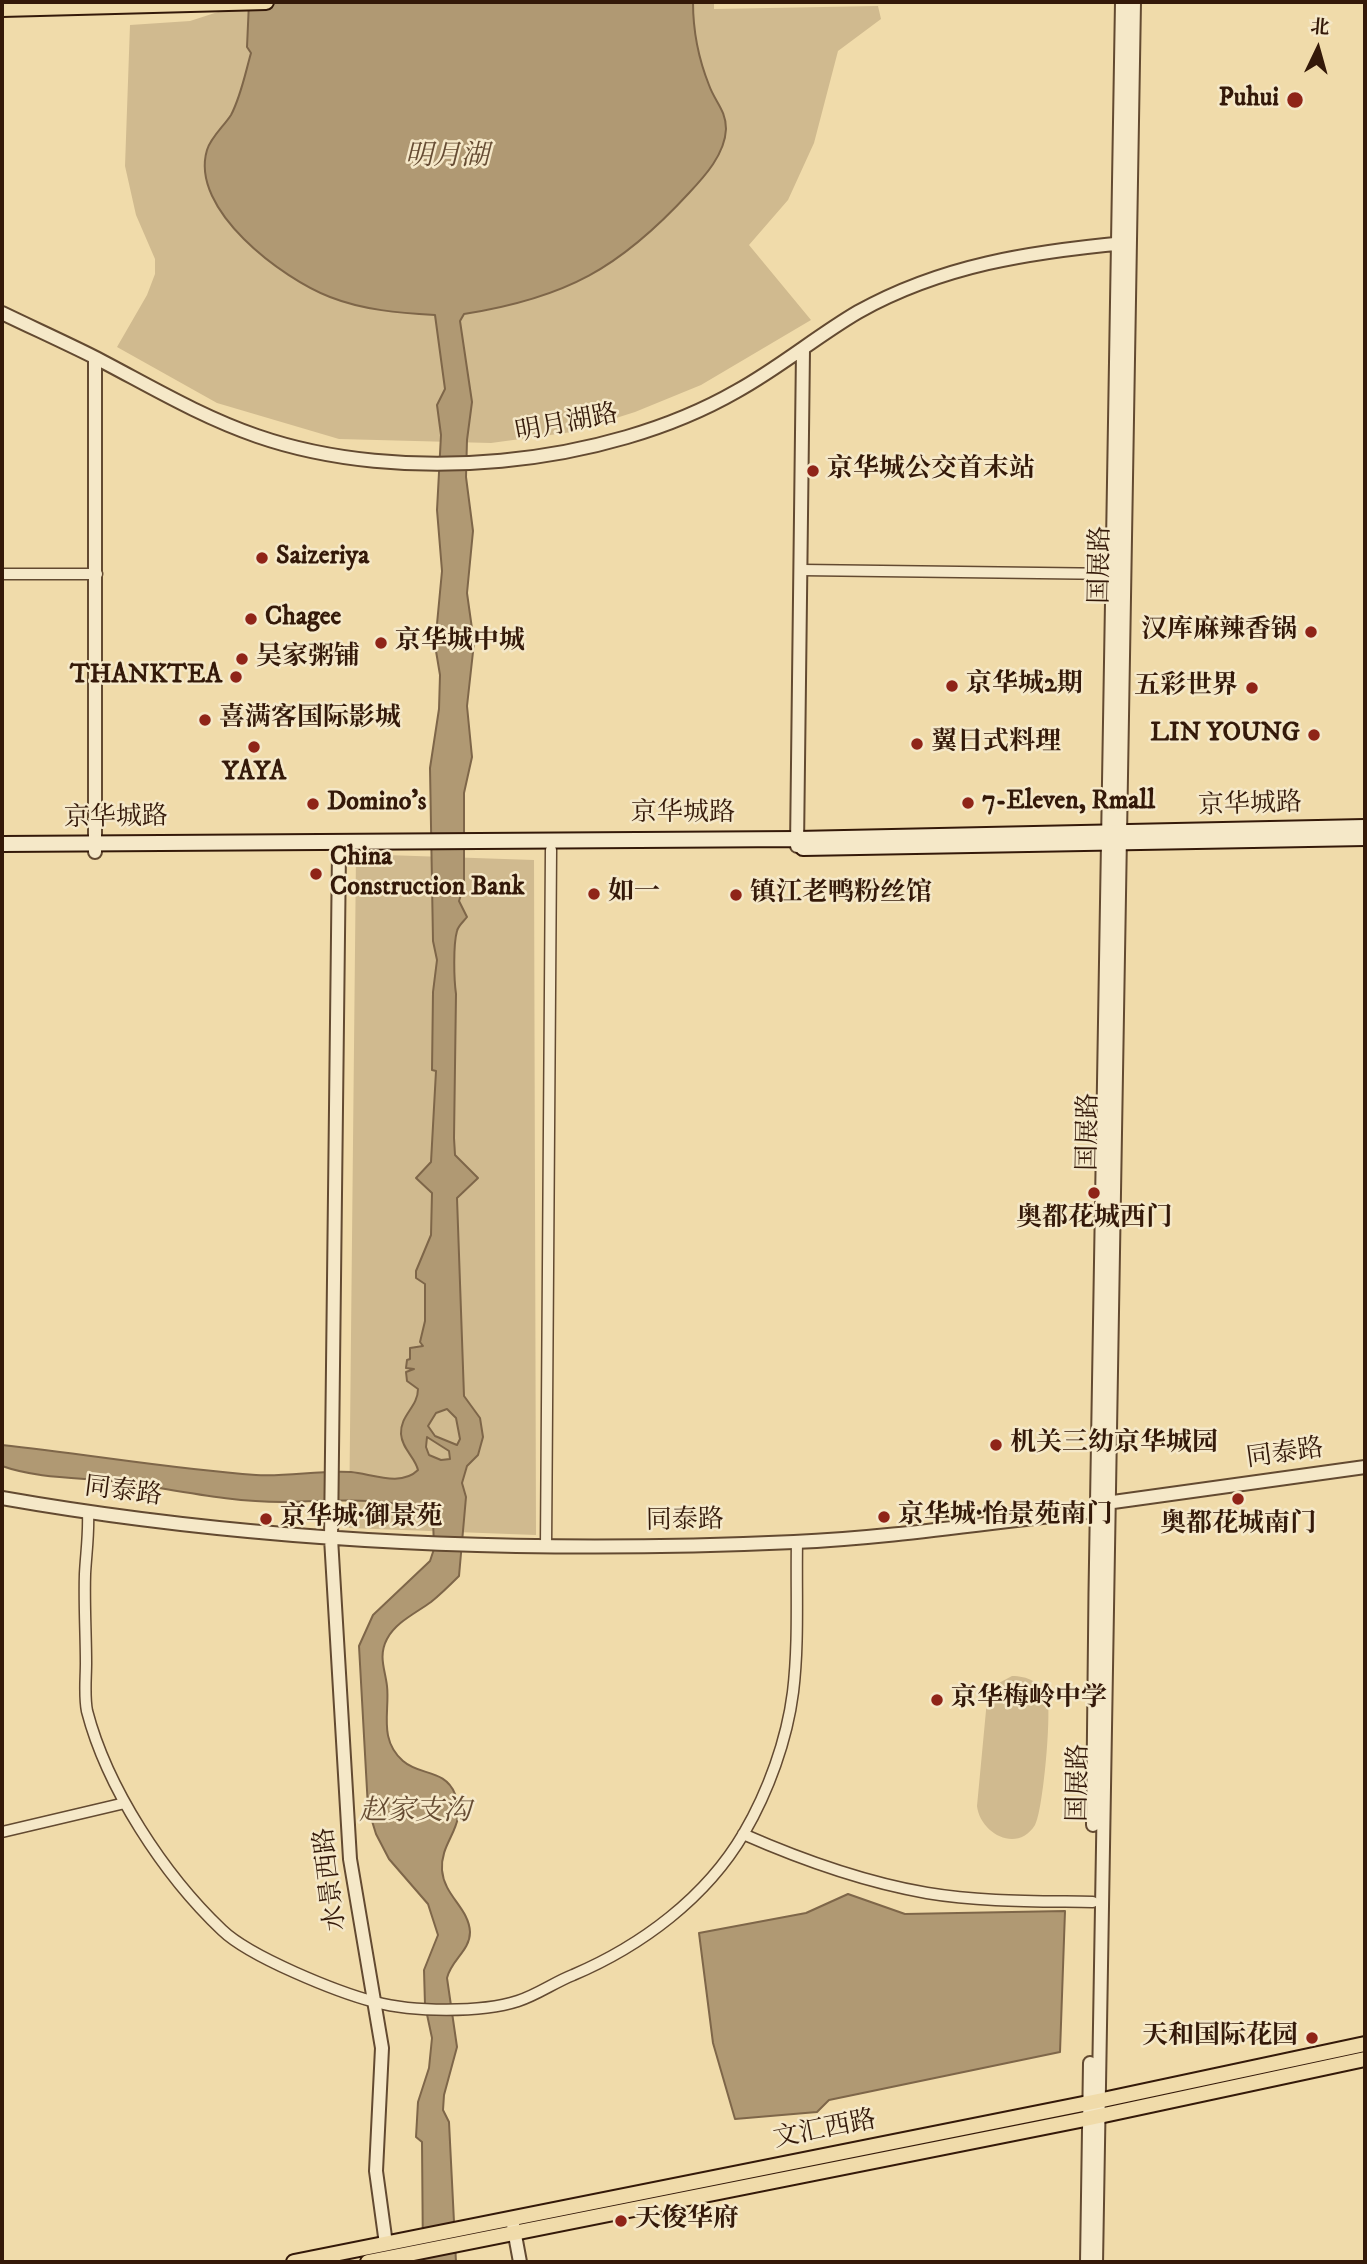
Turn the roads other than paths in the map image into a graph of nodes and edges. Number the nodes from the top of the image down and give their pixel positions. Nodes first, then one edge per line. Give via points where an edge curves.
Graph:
1 (266, 2) edge
2 (1122, 2) edge
3 (1134, 2) edge
4 (218, 3) edge
5 (2, 9) edge
6 (1124, 243) junction
7 (2, 313) edge
8 (803, 350) junction
9 (94, 358) junction
10 (802, 570) junction
11 (2, 574) edge
12 (97, 574) junction
13 (1121, 574) junction
14 (1365, 827) edge
15 (1365, 838) edge
16 (1113, 839) junction
17 (2, 844) edge
18 (797, 844) junction
19 (409, 845) junction
20 (480, 845) junction
21 (95, 848) junction
22 (339, 849) junction
23 (551, 850) junction
24 (2, 852) edge
25 (1365, 1467) edge
26 (2, 1498) edge
27 (1101, 1507) junction
28 (88, 1513) junction
29 (331, 1538) junction
30 (797, 1542) junction
31 (546, 1547) junction
32 (125, 1803) junction
33 (2, 1832) edge
34 (743, 1835) junction
35 (1093, 1902) junction
36 (374, 2002) junction
37 (1365, 2043) edge
38 (1365, 2059) edge
39 (1094, 2110) junction
40 (513, 2225) junction
41 (436, 2241) junction
42 (386, 2244) junction
43 (294, 2262) edge
44 (368, 2262) edge
45 (520, 2262) edge
46 (1087, 2262) edge
47 (1096, 2262) edge

1 - 4 main road
2 - 6 street, 国展路
3 - 6 street, 国展路
4 - 5 main road
6 - 8 street, 明月湖路 via 1004,257 924,282 858,313
6 - 13 street, 国展路
7 - 9 street, 明月湖路
8 - 9 street, 明月湖路 via 736,392 618,442 493,462 327,454 259,436 189,409
8 - 10 street
9 - 12 street
10 - 13 street
10 - 18 street
11 - 12 street
12 - 21 street
13 - 16 street, 国展路
14 - 16 main road, 京华城路
15 - 16 main road, 京华城路
16 - 18 main road, 京华城路
16 - 27 street, 国展路
17 - 21 main road, 京华城路
18 - 20 main road, 京华城路
18 - 23 main road, 京华城路
19 - 20 main road, 京华城路
19 - 21 main road, 京华城路
19 - 22 main road, 京华城路
20 - 23 main road, 京华城路
21 - 22 main road, 京华城路
21 - 24 main road, 京华城路
22 - 29 street, 水景西路
23 - 31 street
25 - 27 street, 同泰路
26 - 28 street, 同泰路
27 - 30 street, 同泰路
27 - 35 street, 国展路
27 - 39 street, 国展路
28 - 29 street, 同泰路
28 - 32 street via 86,1707 103,1759
29 - 31 street, 同泰路
29 - 36 street, 水景西路 via 350,1859
30 - 31 street, 同泰路
30 - 34 street via 793,1692 769,1781
32 - 33 street
32 - 36 street via 175,1876 223,1932 269,1960
34 - 35 street via 794,1856 927,1893
34 - 36 street via 685,1905 640,1941 597,1965 517,2001 471,2008
35 - 39 street, 国展路
36 - 42 street, 水景西路 via 382,2048 376,2171
37 - 39 main road, 文汇西路
38 - 39 main road, 文汇西路
39 - 40 main road, 文汇西路
39 - 46 street, 国展路
39 - 47 street, 国展路
40 - 41 main road, 文汇西路
40 - 45 street
41 - 42 main road, 文汇西路
41 - 44 main road, 文汇西路
42 - 43 main road, 文汇西路

